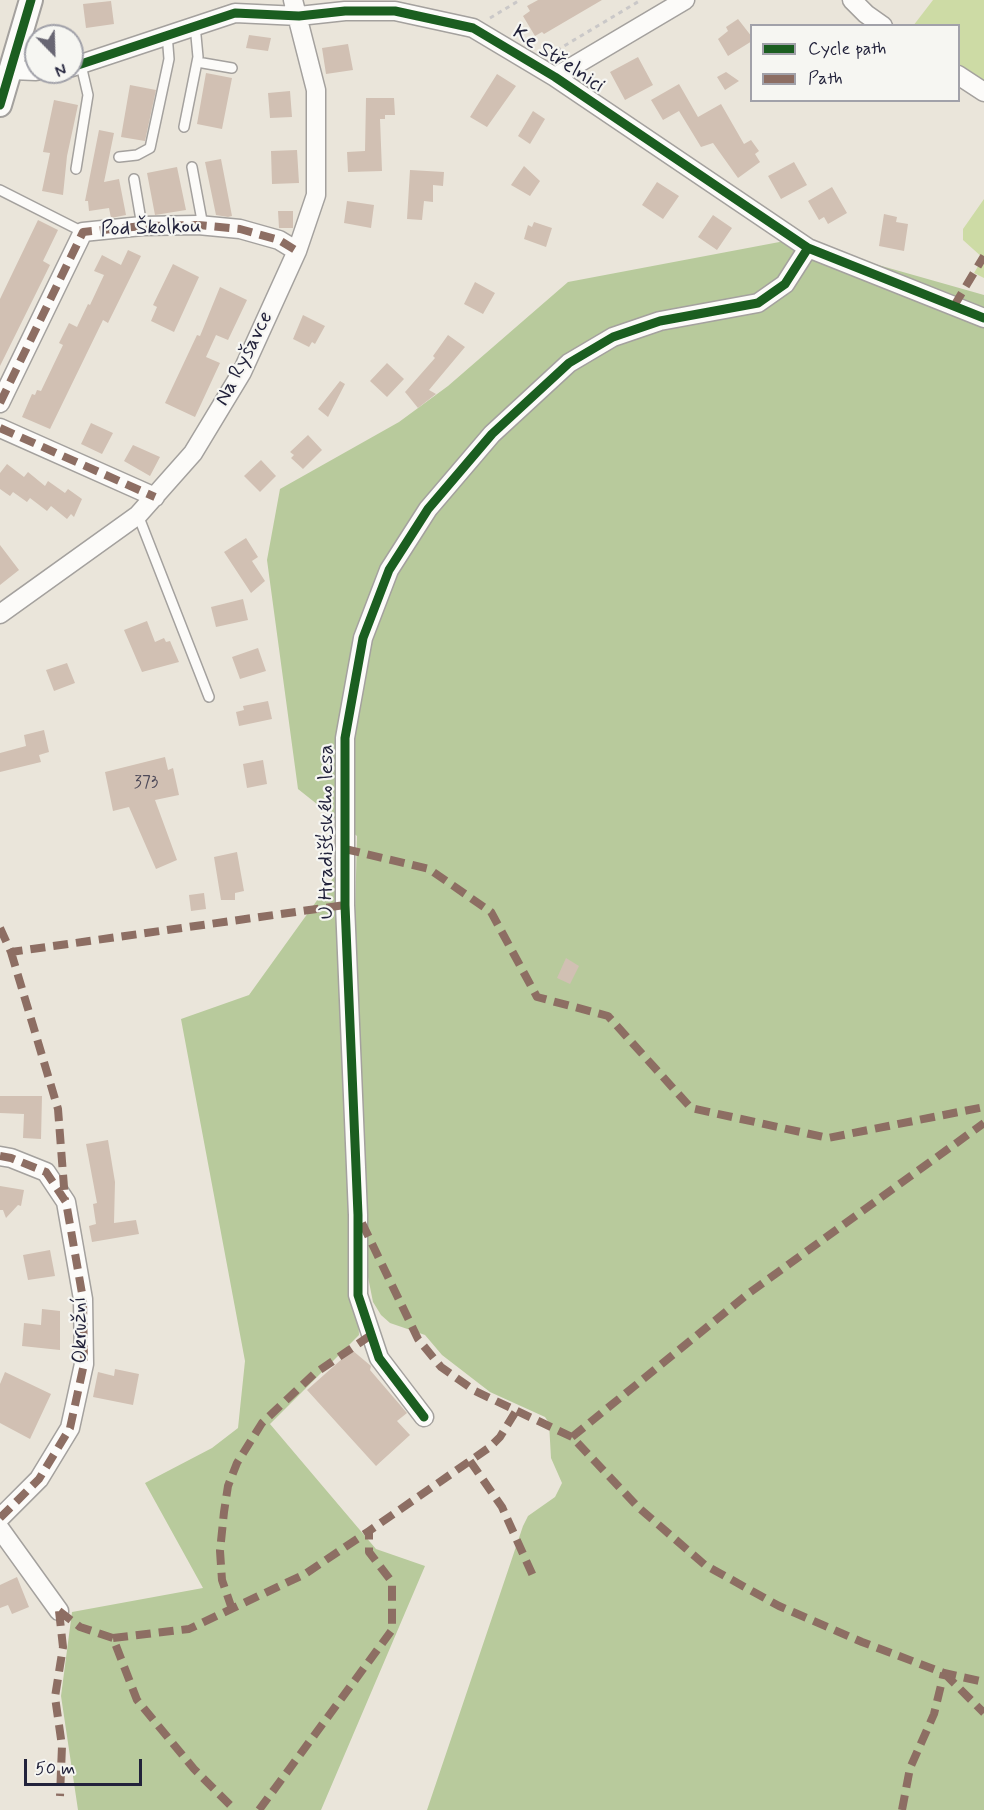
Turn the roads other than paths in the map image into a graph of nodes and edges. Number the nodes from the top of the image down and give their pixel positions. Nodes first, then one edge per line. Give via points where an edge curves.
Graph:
1 (31, 0) edge
2 (685, 0) edge
3 (852, 0) edge
4 (404, 7) edge
5 (296, 8) edge
6 (880, 24) edge
7 (195, 25) junction
8 (167, 34) junction
9 (197, 62) junction
10 (84, 64) edge
11 (232, 68) dead end
12 (11, 70) junction
13 (24, 71) edge
14 (960, 76) edge
15 (555, 77) junction
16 (84, 84) edge
17 (984, 92) edge
18 (0, 105) edge
19 (184, 127) dead end
20 (119, 157) dead end
21 (192, 167) dead end
22 (76, 169) dead end
23 (134, 179) dead end
24 (0, 190) edge
25 (142, 226) junction
26 (203, 226) junction
27 (83, 232) junction
28 (808, 248) junction
29 (297, 251) junction
30 (984, 318) edge
31 (1, 398) edge
32 (0, 428) edge
33 (155, 497) junction
34 (138, 514) junction
35 (0, 614) edge
36 (209, 697) dead end
37 (0, 1156) edge
38 (424, 1417) dead end
39 (0, 1518) edge
40 (0, 1529) edge
41 (59, 1611) dead end

1 - 12 street
2 - 15 street
3 - 6 street
4 - 5 street, Ke Střelnici
4 - 15 street, Ke Střelnici via 473,28
5 - 7 street, Ke Střelnici via 235,13
5 - 29 street, Na Ryšavce via 316,90 316,195
7 - 8 street, Ke Střelnici
7 - 9 lane
8 - 10 street, Ke Střelnici
8 - 20 lane via 169,59 150,148 137,155
9 - 11 lane
9 - 19 lane
12 - 13 street
12 - 18 street
14 - 17 street
15 - 28 street, Ke Střelnici
16 - 22 lane via 88,95
21 - 26 lane
23 - 25 lane
24 - 27 lane
25 - 26 street, Pod Školkou
25 - 27 street, Pod Školkou
26 - 29 street, Pod Školkou via 260,234
27 - 31 street, Pod Školkou
28 - 30 street, Ke Střelnici
28 - 38 street, U Hradišťského lesa via 785,284 758,303 660,321 613,337 569,363 492,434 428,508 389,570 363,638 345,738 345,905 358,1295 379,1358
29 - 33 street, Na Ryšavce via 242,372 193,453
32 - 33 street
33 - 34 street, Na Ryšavce
34 - 35 street, Na Ryšavce
34 - 36 lane
37 - 39 street, Okružní via 46,1172 66,1202 83,1299 84,1364 70,1428 39,1479
40 - 41 street

